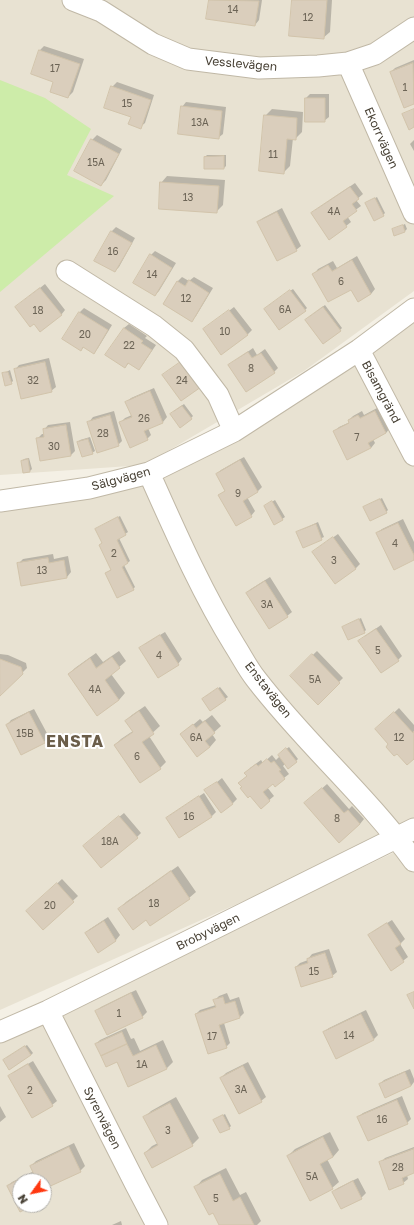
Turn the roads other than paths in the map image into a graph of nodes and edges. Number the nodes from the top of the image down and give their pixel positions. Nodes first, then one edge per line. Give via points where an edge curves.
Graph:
1 (74, 0) edge
2 (414, 28) edge
3 (348, 63) junction
4 (414, 213) edge
5 (67, 271) dead end
6 (414, 309) edge
7 (359, 350) junction
8 (234, 431) junction
9 (414, 455) edge
10 (149, 473) junction
11 (0, 501) edge
12 (405, 833) edge
13 (414, 861) edge
14 (48, 1011) junction
15 (0, 1032) edge
16 (157, 1225) edge

1 - 3 street, Vesslevägen via 101,11 153,44 188,59 259,68
2 - 3 street, Vesslevägen via 375,54
3 - 4 street, Ekorrvägen
5 - 8 street via 154,326 184,350 218,395
6 - 7 street, Sälgvägen
7 - 8 street, Sälgvägen
7 - 9 street, Bisamgränd
8 - 10 street, Sälgvägen
10 - 11 street, Sälgvägen via 89,488
10 - 12 street, Enstavägen via 209,600 255,678 283,712
12 - 13 street, Enstavägen
12 - 14 street, Brobyvägen
14 - 15 street, Brobyvägen
14 - 16 street, Syrenvägen

